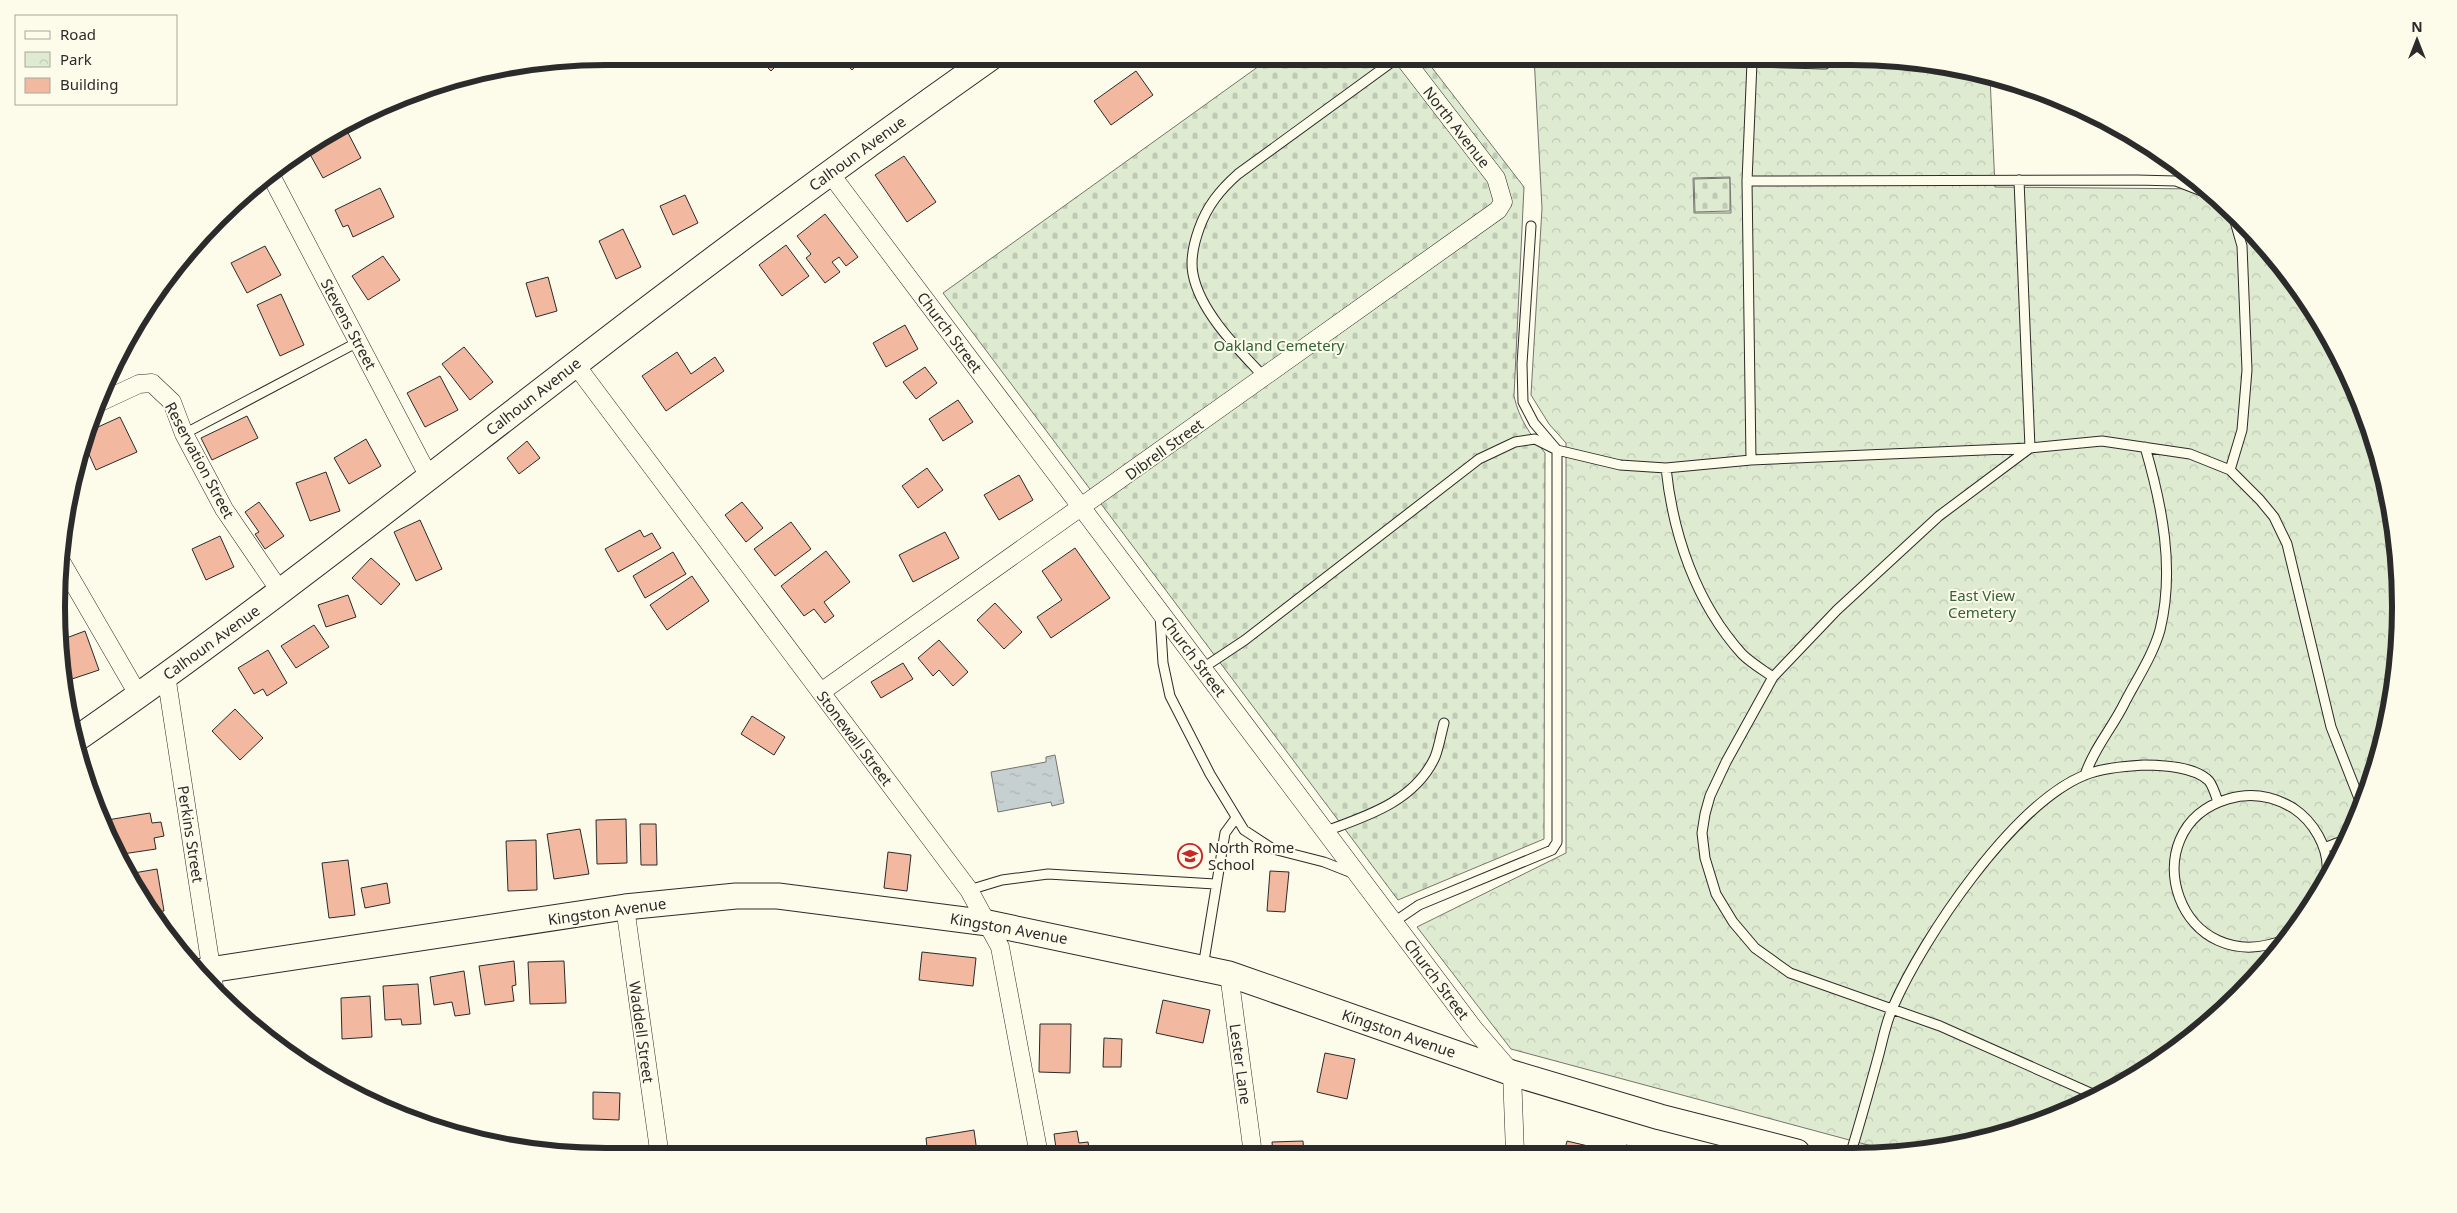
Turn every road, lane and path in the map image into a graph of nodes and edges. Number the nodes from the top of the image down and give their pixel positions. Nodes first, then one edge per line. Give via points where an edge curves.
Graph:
1 (980, 65) edge
2 (1389, 65) edge
3 (1408, 65) edge
4 (1752, 65) edge
5 (829, 172) junction
6 (273, 180) edge
7 (2019, 180) junction
8 (1747, 181) junction
9 (2194, 188) edge
10 (1503, 202) joint
11 (1531, 226) dead end
12 (2237, 228) edge
13 (358, 342) junction
14 (575, 364) junction
15 (1264, 378) junction
16 (106, 399) edge
17 (184, 434) junction
18 (2145, 447) junction
19 (2030, 448) junction
20 (1557, 450) junction
21 (1751, 460) junction
22 (1666, 468) junction
23 (2230, 470) junction
24 (429, 477) junction
25 (1082, 507) junction
26 (66, 570) edge
27 (280, 591) junction
28 (1160, 611) junction
29 (1203, 668) junction
30 (166, 675) junction
31 (1773, 678) junction
32 (821, 692) junction
33 (139, 696) junction
34 (1444, 723) dead end
35 (81, 736) edge
36 (2085, 775) junction
37 (2358, 795) edge
38 (2218, 802) junction
39 (1236, 818) junction
40 (1326, 831) junction
41 (2337, 843) edge
42 (2324, 848) junction
43 (2326, 864) edge
44 (1359, 876) junction
45 (1216, 884) junction
46 (969, 890) junction
47 (624, 907) junction
48 (1394, 922) junction
49 (988, 923) junction
50 (2273, 945) edge
51 (1203, 968) junction
52 (207, 972) edge
53 (1229, 974) junction
54 (212, 977) edge
55 (1892, 1008) junction
56 (1512, 1073) junction
57 (2089, 1092) edge
58 (659, 1148) edge
59 (1038, 1148) edge
60 (1252, 1148) edge
61 (1515, 1148) edge
62 (1781, 1148) edge
63 (1852, 1148) edge

1 - 5 street, Calhoun Avenue
2 - 15 lane via 1238,174 1220,190 1200,226 1193,247 1193,273 1199,294 1211,314
3 - 10 street, North Avenue via 1496,178
4 - 8 lane
5 - 14 street, Calhoun Avenue
5 - 25 street, Church Street
6 - 13 street, Stevens Street
7 - 8 lane
7 - 9 lane via 2176,181
7 - 19 lane
8 - 21 lane
10 - 15 street, Dibrell Street via 1498,210
11 - 20 lane via 1522,364 1523,402 1534,423
12 - 23 lane via 2242,246 2247,370 2242,430
13 - 17 lane
13 - 24 street, Stevens Street
14 - 24 street, Calhoun Avenue
14 - 32 street, Stonewall Street
15 - 25 street, Dibrell Street
16 - 17 street, Reservation Street via 124,389 152,383 172,402
17 - 27 street, Reservation Street via 224,509
18 - 19 lane via 2102,441
18 - 23 lane via 2190,454
18 - 36 lane via 2159,494 2164,527 2165,596 2160,631 2118,718 2097,748
19 - 21 lane
19 - 31 lane via 1932,522 1837,610
20 - 22 lane via 1620,465
20 - 29 lane via 1535,439 1515,442 1478,460 1245,640
20 - 48 lane via 1557,842 1552,850 1419,904
21 - 22 lane
22 - 31 lane via 1676,524 1702,598 1743,654
23 - 37 lane via 2274,517 2287,544 2331,727
24 - 27 street, Calhoun Avenue
25 - 28 street, Church Street
25 - 32 street, Dibrell Street
26 - 33 street
27 - 30 street, Calhoun Avenue
28 - 29 street, Church Street
28 - 39 lane via 1163,663 1170,696
29 - 40 street, Church Street
30 - 33 street, Calhoun Avenue
30 - 52 street, Perkins Street
31 - 55 lane via 1726,762 1705,814 1702,834 1705,858 1716,894 1733,922 1755,948 1790,973
32 - 46 street, Stonewall Street
33 - 35 street, Calhoun Avenue
34 - 40 lane via 1434,757 1418,784 1372,814
36 - 38 lane via 2130,766 2161,765 2187,770 2209,781
36 - 55 lane via 2028,815 2003,840 1934,932
38 - 42 lane via 2239,796 2261,795 2282,801 2310,823
38 - 50 lane via 2201,813 2187,829 2178,847 2174,867 2175,888 2183,907 2205,933 2230,945 2250,948
39 - 44 lane via 1244,830 1273,849 1324,862
39 - 45 lane via 1225,833
40 - 44 street, Church Street
41 - 42 lane
42 - 43 lane
44 - 48 street, Church Street
45 - 46 lane via 1048,874 1002,880
45 - 51 lane
46 - 49 street, Stonewall Street
47 - 49 street, Kingston Avenue via 736,896 778,896
47 - 54 street, Kingston Avenue
47 - 58 street, Waddell Street
48 - 56 street, Church Street
49 - 51 street, Kingston Avenue
49 - 59 street, Stonewall Street via 1000,946
51 - 53 street, Kingston Avenue
53 - 56 street, Kingston Avenue
53 - 60 street, Lester Lane
55 - 57 lane
55 - 63 lane
56 - 61 street
56 - 62 street, Kingston Avenue via 1660,1117

